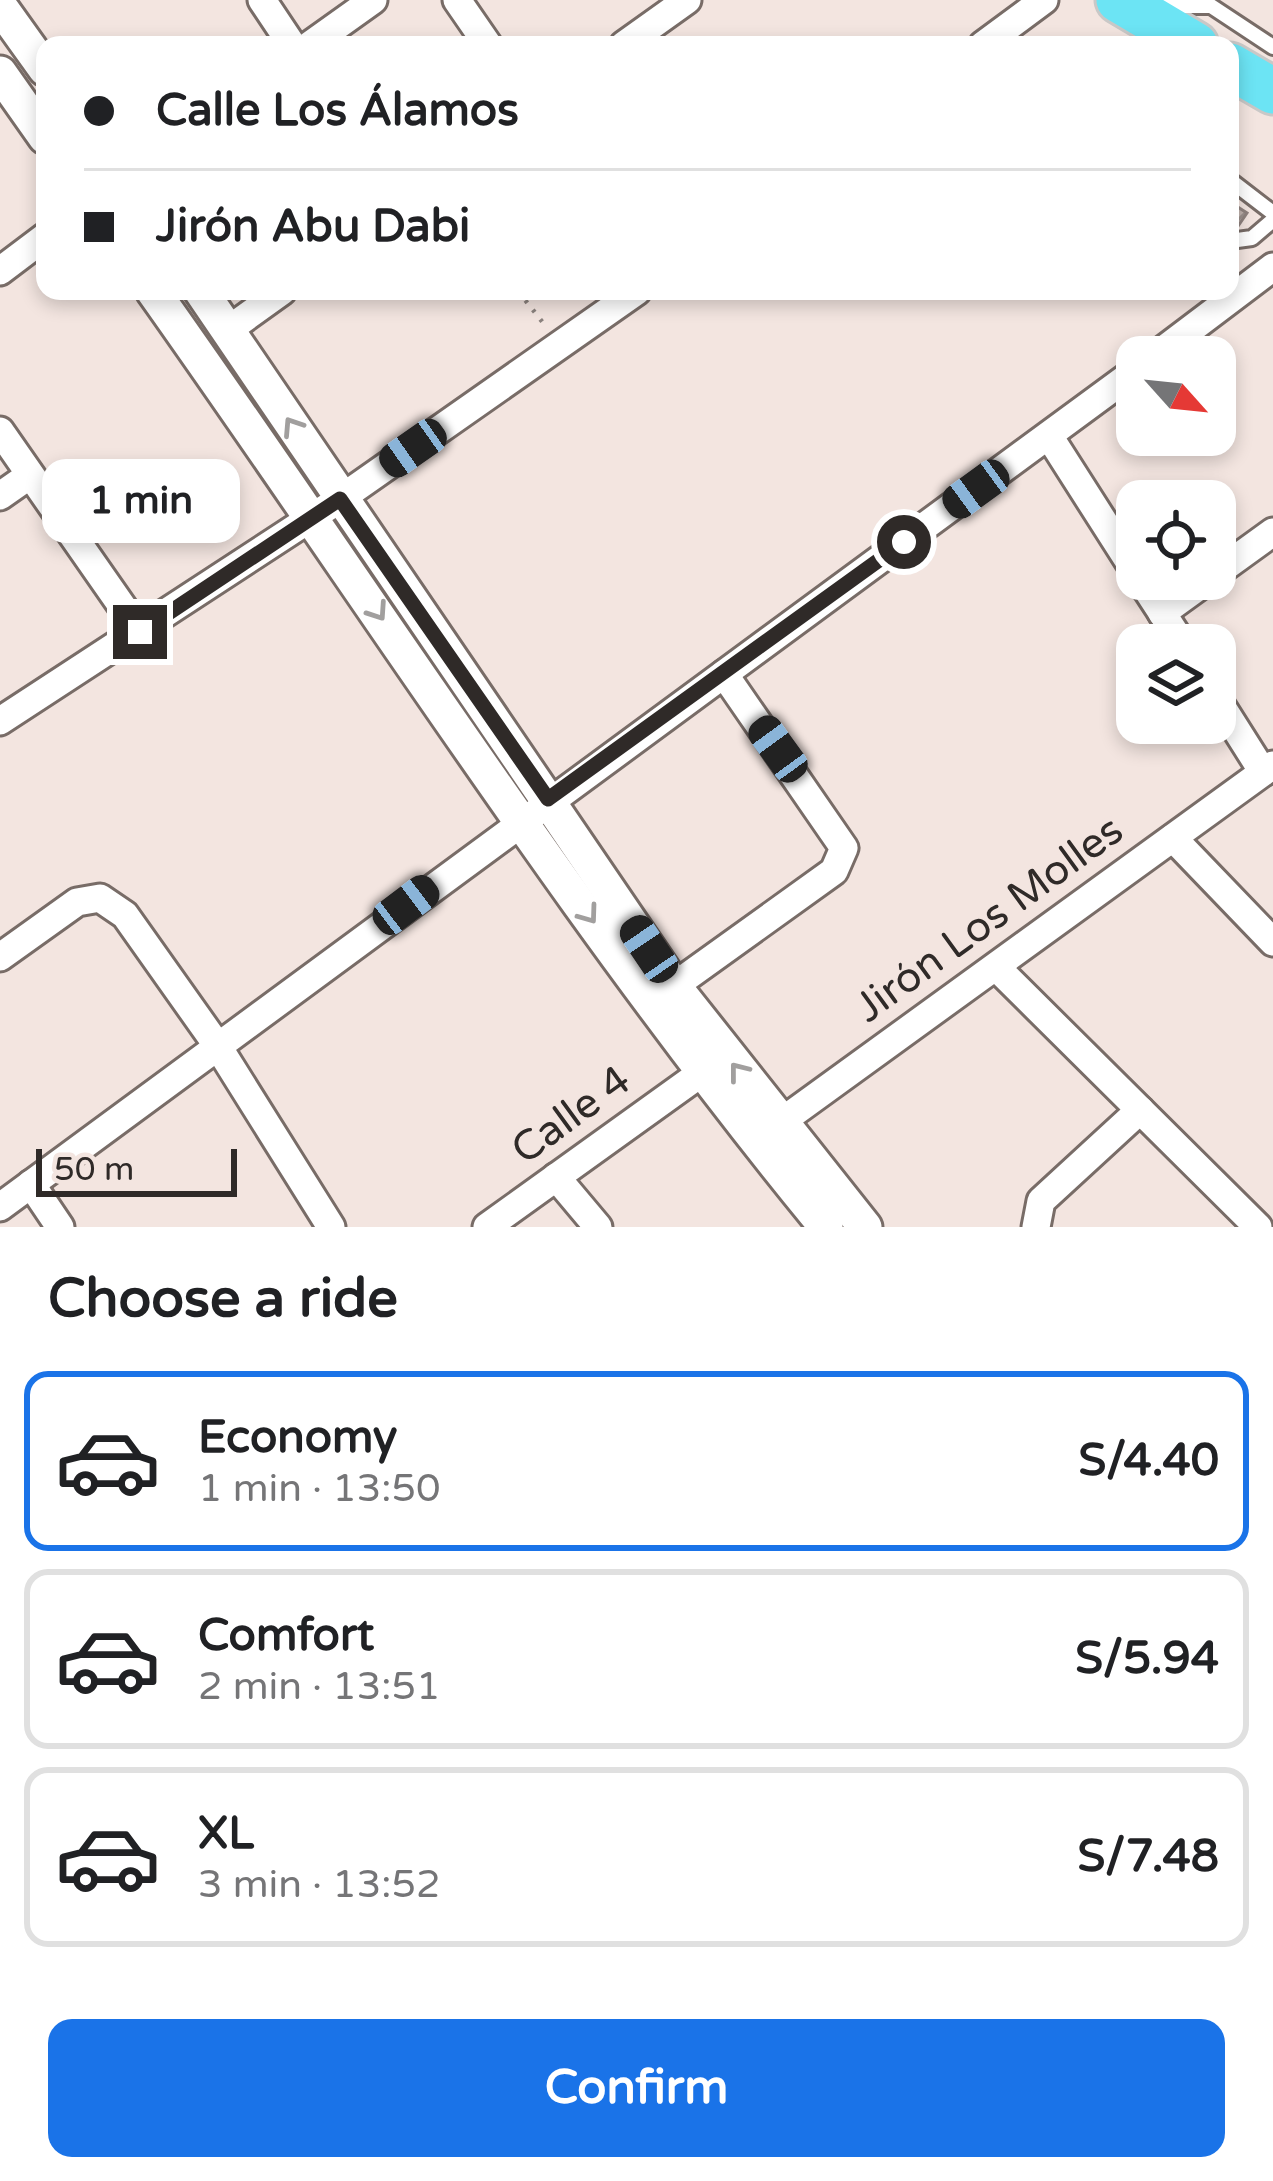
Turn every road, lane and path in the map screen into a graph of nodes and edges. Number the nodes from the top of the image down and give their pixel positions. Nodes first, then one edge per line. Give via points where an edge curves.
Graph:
1 (262, 0) edge
2 (373, 0) edge
3 (457, 0) edge
4 (687, 0) edge
5 (1026, 4) edge
6 (0, 6) edge
7 (1154, 24) edge
8 (286, 36) edge
9 (323, 36) edge
10 (482, 36) edge
11 (637, 36) edge
12 (992, 36) edge
13 (1273, 47) edge
14 (36, 56) edge
15 (1239, 71) edge
16 (0, 73) edge
17 (1273, 91) edge
18 (36, 124) edge
19 (1239, 188) edge
20 (1273, 216) edge
21 (1239, 240) edge
22 (36, 243) edge
23 (1273, 268) edge
24 (0, 271) edge
25 (1239, 293) edge
26 (160, 300) edge
27 (207, 300) edge
28 (269, 300) edge
29 (525, 300) edge
30 (624, 300) edge
31 (1230, 300) edge
32 (228, 329) junction
33 (1182, 336) edge
34 (560, 346) junction
35 (1116, 386) edge
36 (0, 431) edge
37 (1049, 436) junction
38 (30, 475) junction
39 (0, 496) edge
40 (326, 507) junction
41 (1273, 532) edge
42 (1116, 540) edge
43 (1236, 559) edge
44 (1154, 600) edge
45 (1180, 600) edge
46 (1162, 613) junction
47 (1169, 624) edge
48 (140, 632) junction
49 (724, 674) junction
50 (0, 721) edge
51 (1236, 725) edge
52 (1268, 768) edge
53 (548, 799) junction
54 (519, 820) junction
55 (1173, 838) junction
56 (1273, 942) edge
57 (0, 957) edge
58 (996, 967) junction
59 (674, 986) junction
60 (217, 1045) junction
61 (704, 1071) junction
62 (1140, 1110) junction
63 (767, 1132) junction
64 (556, 1177) junction
65 (31, 1184) junction
66 (0, 1207) edge
67 (60, 1227) edge
68 (331, 1227) edge
69 (487, 1227) edge
70 (598, 1227) edge
71 (826, 1227) edge
72 (865, 1227) edge
73 (1036, 1227) edge
74 (1258, 1227) edge

1 - 8 street
2 - 9 street
3 - 10 street
4 - 11 street
5 - 12 street
6 - 14 street
7 - 13 lane via 1211,6
15 - 17 highway
16 - 18 street
19 - 20 lane
20 - 21 lane
22 - 24 street
23 - 25 street
26 - 40 street
27 - 32 street
28 - 32 street
29 - 34 path
30 - 34 street
31 - 33 street
40 -> 32 street
34 - 40 street
35 - 37 street
36 - 38 street
37 - 42 street
37 - 49 street
38 - 39 street
38 - 48 street
40 - 48 street
40 - 53 street
40 -> 54 street
41 - 43 street
44 - 46 street
45 - 46 street
46 - 47 street
48 - 50 street
49 - 53 street
49 - 59 street via 844,848 834,871
51 - 52 street
52 - 55 street, Jirón Los Molles
53 - 54 street
53 - 59 street
54 - 60 street
54 -> 61 street
55 - 56 street
55 - 58 street, Jirón Los Molles
57 - 60 street via 77,902 100,898 125,915
58 - 62 street
58 - 63 street, Jirón Los Molles
63 -> 59 street
60 - 65 street
60 - 68 street
61 - 63 street
61 - 64 street, Calle 4
62 - 73 street via 1041,1201
62 - 74 street
63 - 71 street
63 - 72 street
64 - 69 street, Calle 4
64 - 70 street
65 - 66 street
65 - 67 street

